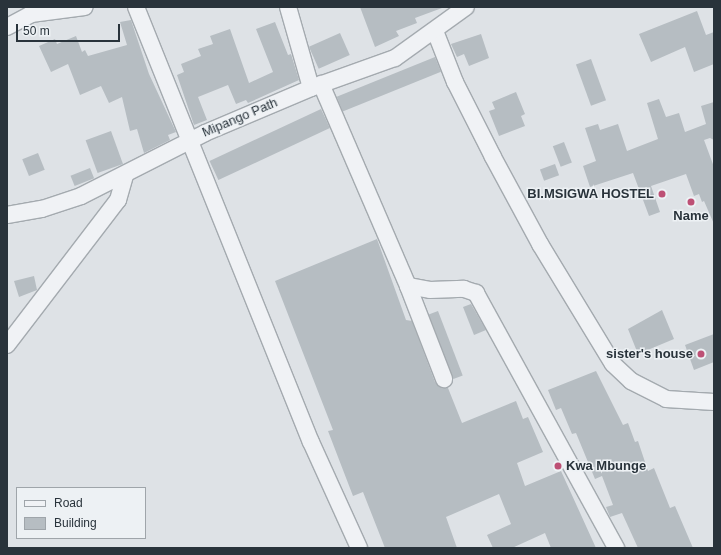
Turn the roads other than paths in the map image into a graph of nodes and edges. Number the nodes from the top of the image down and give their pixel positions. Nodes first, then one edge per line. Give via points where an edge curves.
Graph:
1 (84, 7) edge
2 (136, 7) edge
3 (288, 7) edge
4 (466, 7) edge
5 (7, 27) edge
6 (435, 31) junction
7 (316, 86) junction
8 (191, 140) junction
9 (125, 175) junction
10 (7, 215) edge
11 (408, 286) junction
12 (7, 345) edge
13 (444, 379) dead end
14 (714, 402) edge
15 (359, 548) edge
16 (616, 548) edge

1 - 5 street via 31,14
2 - 8 street
3 - 7 street
4 - 6 street, Mipango Path
6 - 7 street, Mipango Path via 395,58
6 - 14 street via 455,82 493,157 540,244 610,359 631,381 666,399
7 - 8 street, Mipango Path
7 - 11 street
8 - 9 street, Mipango Path
8 - 15 street via 311,442
9 - 10 street, Mipango Path via 81,196 42,209
9 - 12 street via 118,200
11 - 13 street
11 - 16 street via 430,290 464,289 476,293

